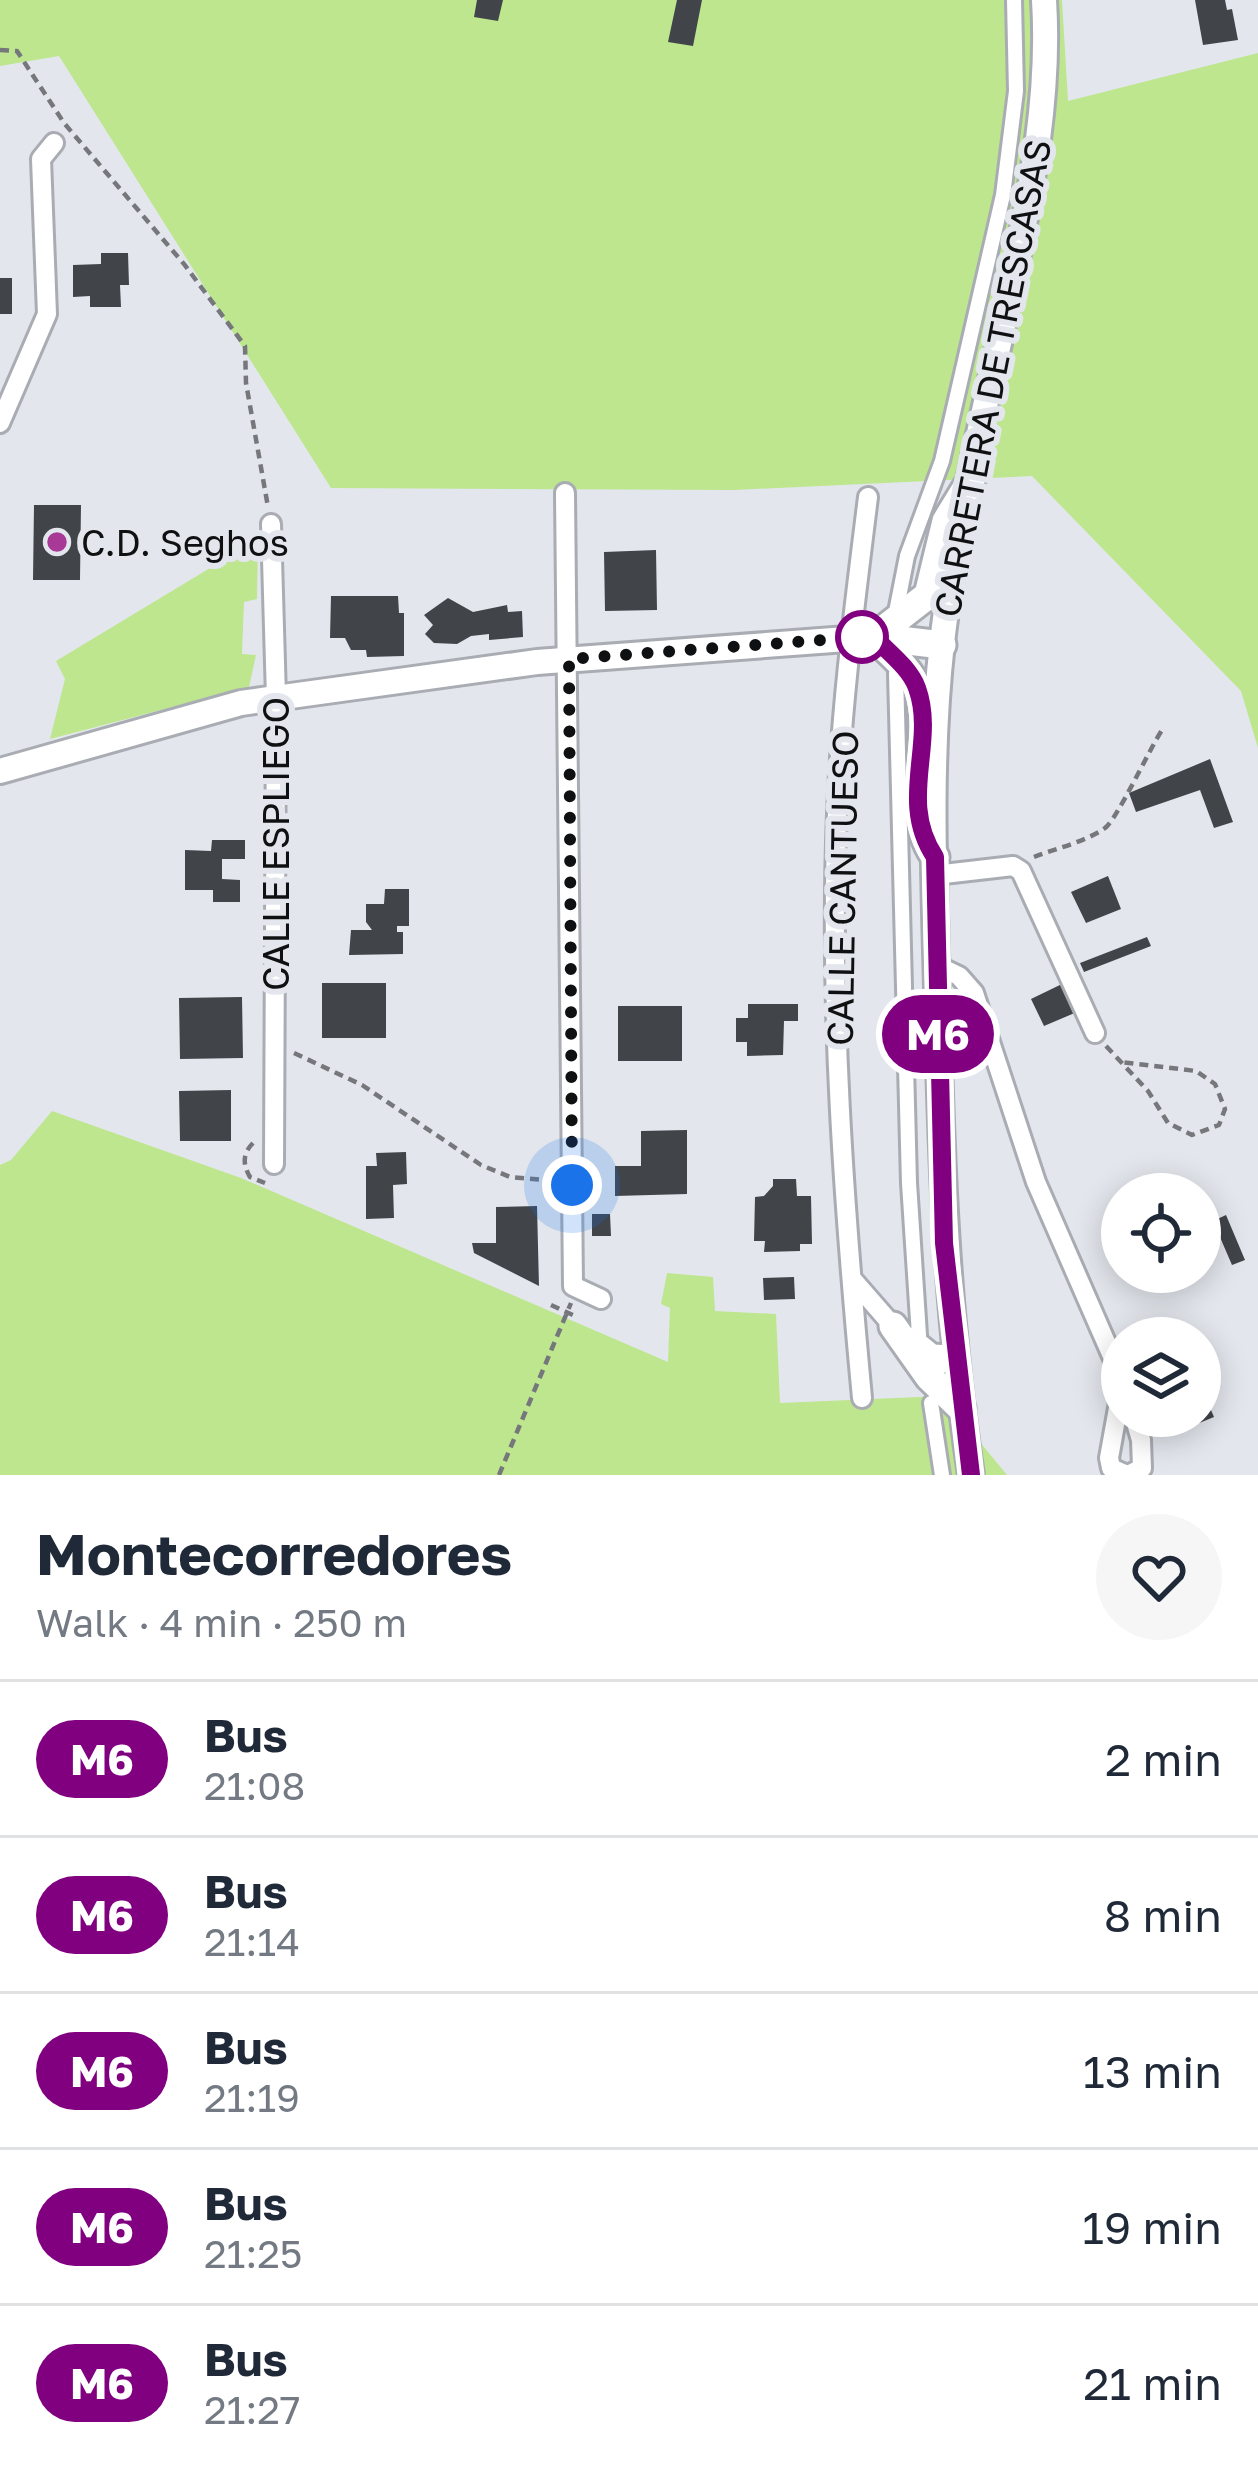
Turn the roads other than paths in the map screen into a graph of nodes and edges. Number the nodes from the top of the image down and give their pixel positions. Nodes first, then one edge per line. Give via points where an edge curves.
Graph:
1 (1014, 0) edge
2 (1044, 0) edge
3 (54, 142) dead end
4 (0, 423) edge
5 (971, 480) junction
6 (566, 493) dead end
7 (868, 496) dead end
8 (272, 524) road end
9 (896, 612) dead end
10 (862, 637) junction
11 (942, 645) junction
12 (569, 659) junction
13 (896, 673) dead end
14 (275, 698) junction
15 (0, 771) edge
16 (935, 866) junction
17 (936, 964) junction
18 (1095, 1033) road end
19 (274, 1164) dead end
20 (853, 1280) junction
21 (601, 1299) dead end
22 (906, 1331) junction
23 (1101, 1334) edge
24 (954, 1359) junction
25 (862, 1398) dead end
26 (931, 1402) dead end
27 (961, 1408) junction
28 (1113, 1437) edge
29 (1138, 1437) edge
30 (942, 1475) edge
31 (971, 1475) edge
32 (1127, 1475) edge

1 - 9 street via 1016,91 1003,195 942,461
2 - 5 street, CARRETERA DE TRESCASAS via 1031,186
3 - 4 street via 41,159 47,314
5 - 10 main road via 946,521 928,595
5 - 11 street, CARRETERA DE TRESCASAS
6 - 12 street
7 - 10 street, CALLE CANTUESO
8 - 14 street, CALLE ESPLIEGO
10 - 11 main road
10 - 12 street
10 - 16 main road via 917,687 920,826
10 - 20 street, CALLE CANTUESO via 837,817 839,1053
11 - 16 street, CARRETERA DE TRESCASAS
12 - 14 street
12 - 21 street via 573,1286
13 - 22 street
14 - 15 street
14 - 19 street, CALLE ESPLIEGO
16 - 17 street, CARRETERA DE TRESCASAS
16 - 18 street via 1012,866 1027,879
17 - 23 street via 974,993 1036,1182
17 - 24 street, CARRETERA DE TRESCASAS
20 - 22 street
20 - 25 street, CALLE CANTUESO
22 - 24 main road via 931,1358
22 - 27 main road via 929,1377
24 - 27 street, CARRETERA DE TRESCASAS
26 - 30 street
27 - 31 street, CARRETERA DE TRESCASAS
28 - 32 street via 1112,1468
29 - 32 street via 1142,1468

